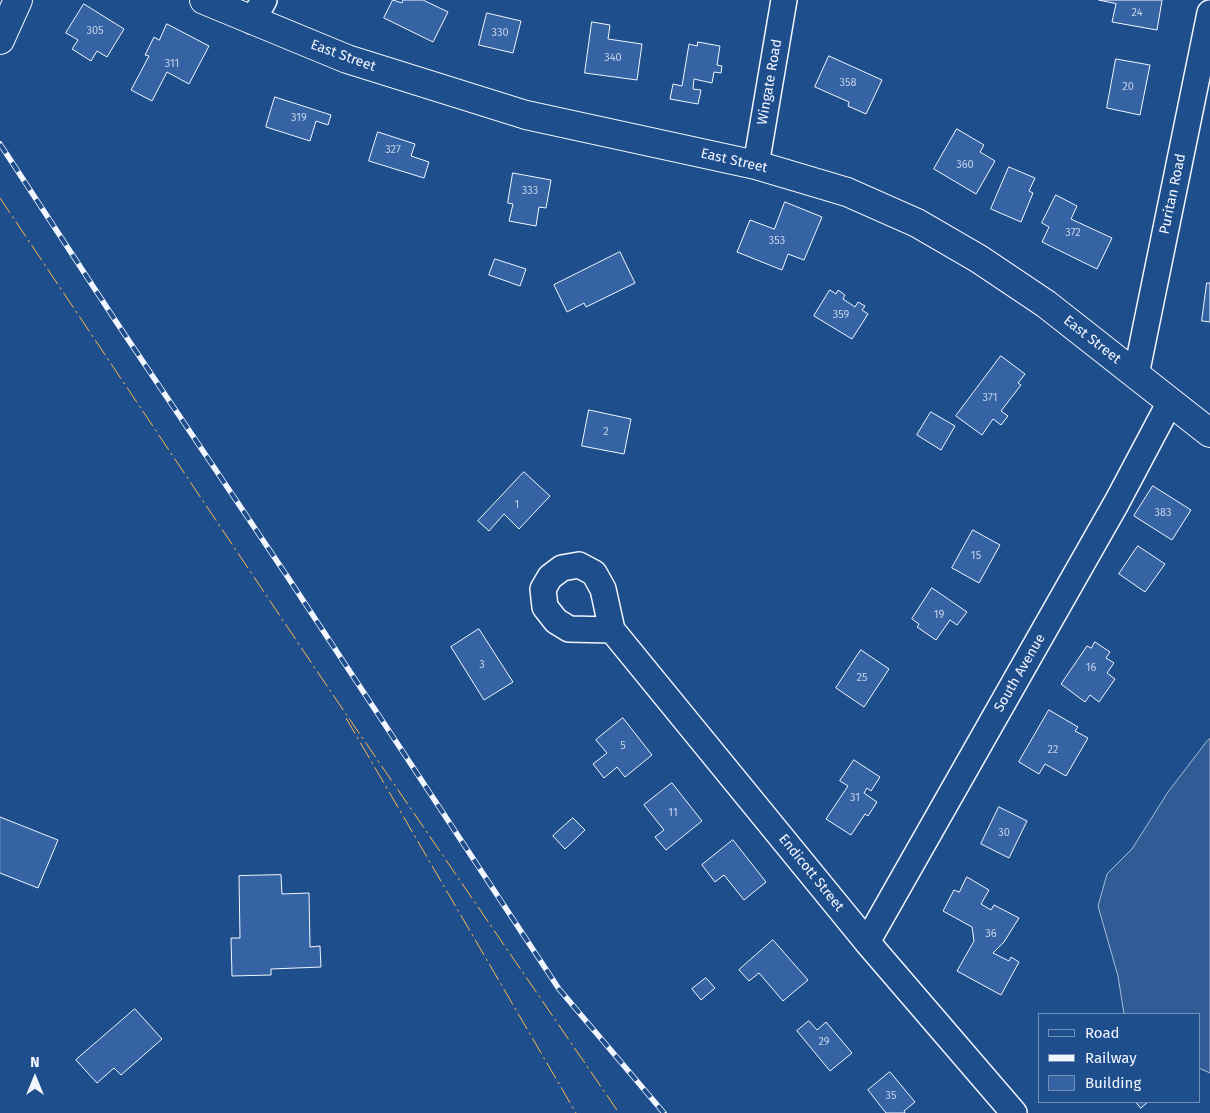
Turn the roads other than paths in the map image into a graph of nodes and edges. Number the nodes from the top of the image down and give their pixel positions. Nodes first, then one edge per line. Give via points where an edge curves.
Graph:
1 (18, 0) edge
2 (204, 0) edge
3 (784, 0) edge
4 (258, 10) edge
5 (1210, 13) edge
6 (0, 40) edge
7 (756, 165) junction
8 (1136, 375) junction
9 (1170, 402) junction
10 (1210, 433) edge
11 (612, 630) dead end
12 (867, 942) junction
13 (1014, 1113) edge

1 - 6 street
2 - 4 street, East Street
3 - 7 street, Wingate Road
4 - 7 street, East Street via 347,59 526,115
5 - 8 street, Puritan Road
7 - 8 street, East Street via 847,192 917,223 1046,304
8 - 9 street, East Street
9 - 10 street, East Street
9 - 12 street, South Avenue via 1117,502
11 - 12 street, Endicott Street
12 - 13 street, Endicott Street

